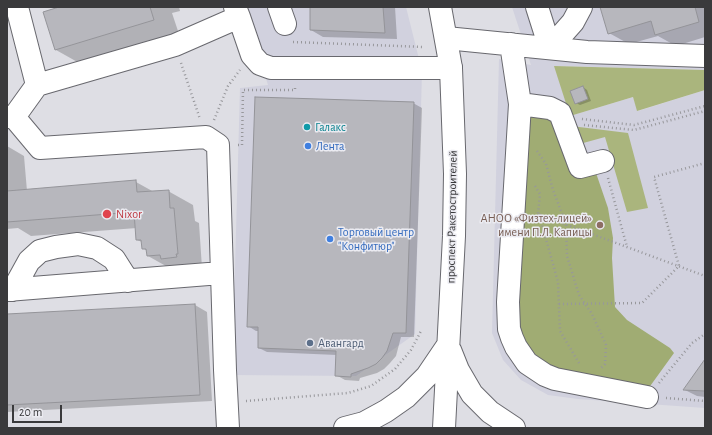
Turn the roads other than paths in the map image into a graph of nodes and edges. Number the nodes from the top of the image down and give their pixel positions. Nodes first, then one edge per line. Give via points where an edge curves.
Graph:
1 (17, 7) edge
2 (440, 7) edge
3 (537, 7) edge
4 (581, 7) edge
5 (237, 12) edge
6 (446, 38) junction
7 (511, 44) junction
8 (550, 48) junction
9 (705, 56) edge
10 (451, 68) junction
11 (37, 85) junction
12 (520, 104) junction
13 (11, 117) edge
14 (603, 161) road end
15 (221, 273) junction
16 (128, 281) junction
17 (10, 290) edge
18 (448, 345) junction
19 (648, 397) road end
20 (228, 428) edge
21 (345, 428) edge
22 (444, 428) edge
23 (514, 428) edge

1 - 11 main road
2 - 6 main road, проспект Ракетостроителей
3 - 8 main road
4 - 8 main road via 573,22
5 - 10 main road via 252,55 260,64 271,68
5 - 11 main road via 175,45
6 - 7 main road
6 - 10 main road, проспект Ракетостроителей
7 - 8 main road
7 - 12 main road
8 - 9 main road via 587,52
10 - 18 main road, проспект Ракетостроителей via 455,174
11 - 13 main road
12 - 14 main road via 555,110 563,120 580,167
12 - 19 main road via 508,302 512,338 521,356 536,370 555,379 589,381
13 - 15 main road via 40,148 209,140
15 - 16 main road
15 - 20 main road
16 - 17 main road
16 - 17 main road via 114,259 97,248 78,244 40,251 29,261
18 - 21 main road via 427,376 406,397 386,412
18 - 22 main road, проспект Ракетостроителей
18 - 23 main road via 458,370 472,394 490,412

